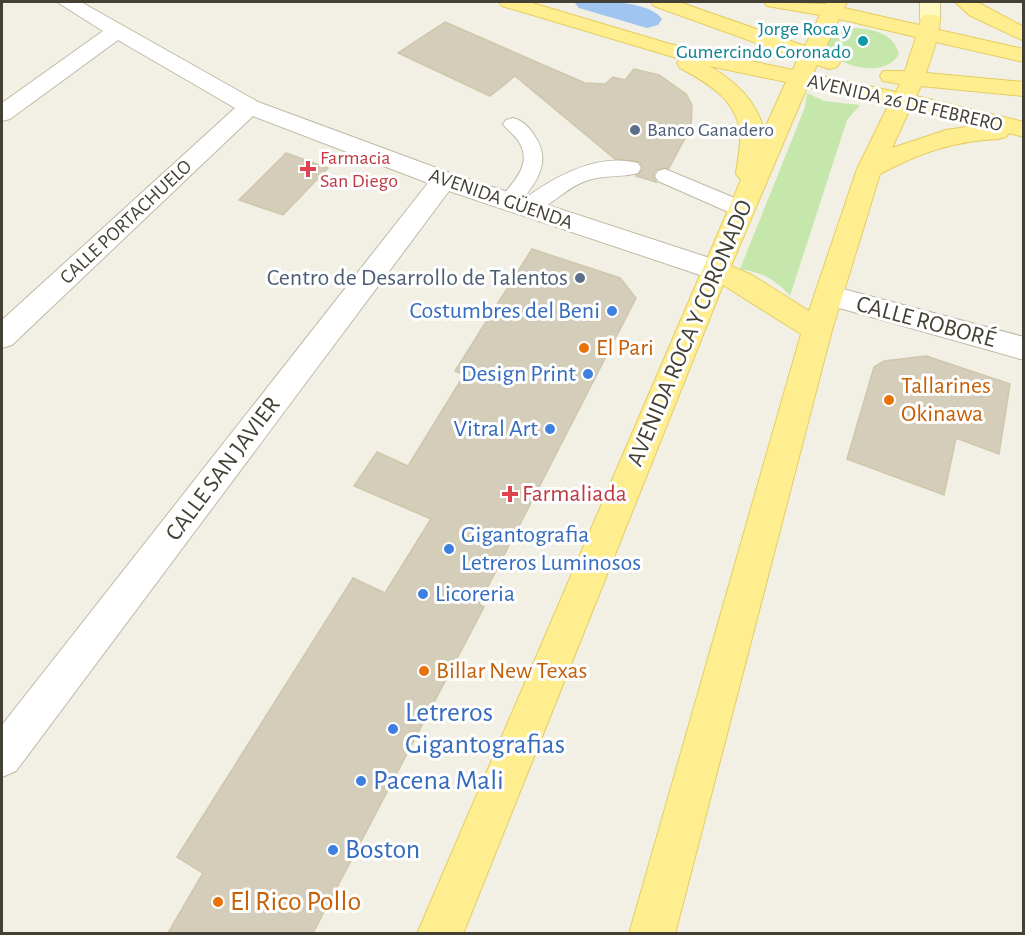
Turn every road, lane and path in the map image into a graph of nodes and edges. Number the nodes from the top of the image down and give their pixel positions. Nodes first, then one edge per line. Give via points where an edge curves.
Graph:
1 (67, 2) edge
2 (509, 2) edge
3 (662, 2) edge
4 (774, 2) edge
5 (965, 2) edge
6 (838, 5) edge
7 (929, 18) edge
8 (117, 31) junction
9 (1023, 34) edge
10 (1023, 41) edge
11 (666, 50) junction
12 (810, 55) junction
13 (1023, 56) edge
14 (799, 79) junction
15 (913, 79) junction
16 (1023, 89) edge
17 (903, 100) junction
18 (250, 107) junction
19 (2, 114) edge
20 (513, 124) dead end
21 (1023, 132) edge
22 (631, 168) dead end
23 (869, 169) junction
24 (665, 176) dead end
25 (444, 180) junction
26 (743, 204) junction
27 (518, 205) junction
28 (715, 270) junction
29 (828, 295) junction
30 (817, 330) junction
31 (2, 337) edge
32 (1023, 349) edge
33 (2, 757) edge
34 (440, 933) edge
35 (652, 933) edge

1 - 8 street, AVENIDA GÜENDA
2 - 11 main road, AVENIDA 26 DE FEBRERO
3 - 12 main road, AVENIDA 26 DE FEBRERO
4 - 6 main road
5 - 9 main road
6 - 7 main road
6 - 12 main road, AVENIDA ROCA Y CORONADO
7 - 10 main road
7 - 13 main road
7 - 15 main road
8 - 18 street, AVENIDA GÜENDA
8 - 19 street
11 - 14 main road, AVENIDA 26 DE FEBRERO
11 - 26 main road via 731,90 746,110 753,133
12 - 14 main road, AVENIDA ROCA Y CORONADO
12 - 15 main road, AVENIDA 26 DE FEBRERO via 843,66
14 - 17 main road, AVENIDA 26 DE FEBRERO
14 - 26 main road, AVENIDA ROCA Y CORONADO
15 - 16 main road, AVENIDA 26 DE FEBRERO
15 - 17 main road
17 - 21 main road, AVENIDA 26 DE FEBRERO
17 - 23 main road
18 - 25 street, AVENIDA GÜENDA
18 - 31 street, CALLE PORTACHUELO
20 - 27 lane via 525,133 535,151 534,165
21 - 23 main road via 936,138 905,149
22 - 27 lane via 590,170
23 - 29 main road
24 - 26 lane
25 - 27 street, AVENIDA GÜENDA
25 - 33 street, CALLE SAN JAVIER
26 - 28 main road, AVENIDA ROCA Y CORONADO
27 - 28 street, AVENIDA GÜENDA
28 - 30 main road via 742,282
28 - 34 main road, AVENIDA ROCA Y CORONADO
29 - 30 main road
29 - 32 street, CALLE ROBORÉ
30 - 35 main road

